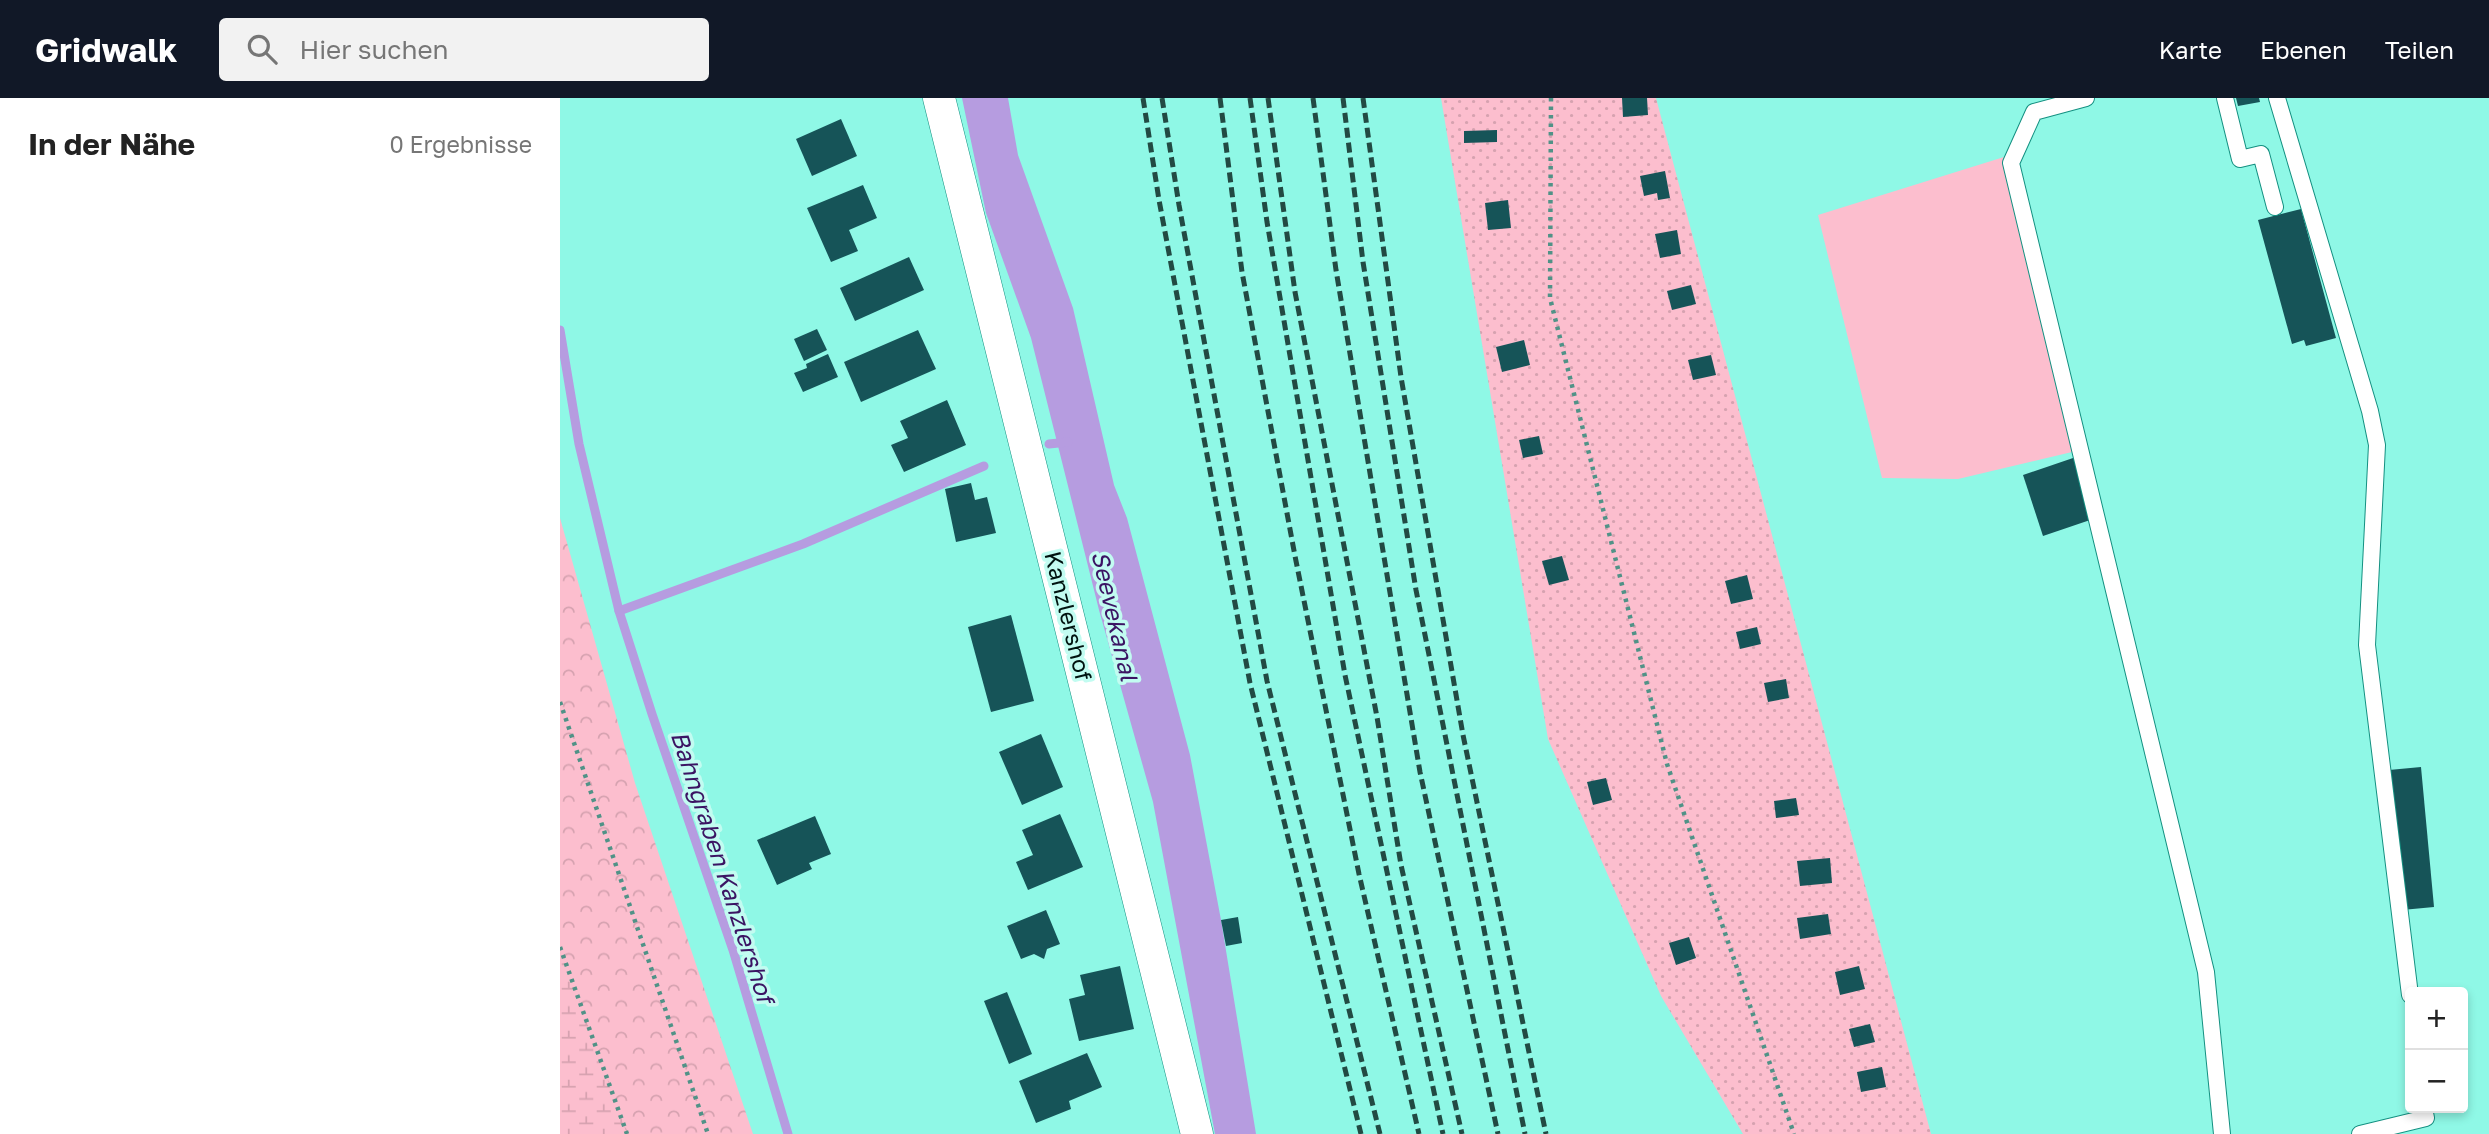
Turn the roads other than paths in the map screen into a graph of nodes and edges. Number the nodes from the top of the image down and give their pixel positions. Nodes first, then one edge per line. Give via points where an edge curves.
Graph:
1 (939, 98) edge
2 (2085, 98) edge
3 (2225, 98) edge
4 (2277, 98) edge
5 (2275, 207) dead end
6 (2409, 987) edge
7 (2425, 1113) edge
8 (1197, 1134) edge
9 (2222, 1134) edge
10 (2360, 1134) edge

1 - 8 street, Kanzlershof
2 - 9 lane via 2034,112 2011,163 2206,972
3 - 5 lane via 2240,159 2261,155
4 - 6 lane via 2377,445 2367,645
7 - 10 lane via 2426,1118

